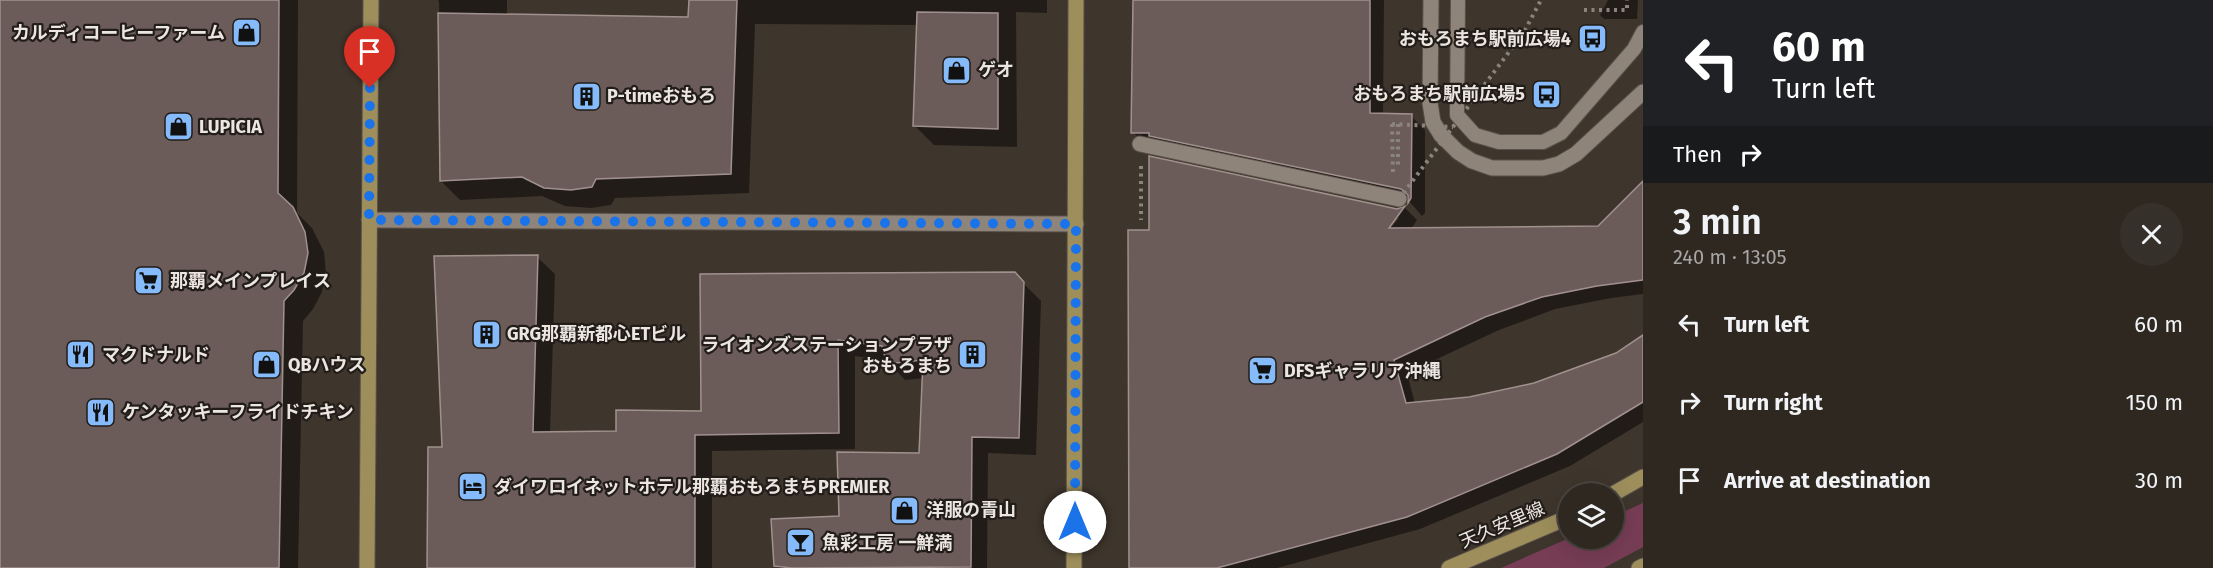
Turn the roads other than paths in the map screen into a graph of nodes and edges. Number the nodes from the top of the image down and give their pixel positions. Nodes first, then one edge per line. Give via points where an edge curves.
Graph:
1 (371, 0) edge
2 (1076, 0) edge
3 (1431, 0) edge
4 (1458, 0) edge
5 (1643, 32) edge
6 (1643, 92) edge
7 (1140, 144) road end
8 (1399, 199) road end
9 (369, 220) junction
10 (1076, 224) junction
11 (1643, 477) edge
12 (1624, 488) edge
13 (1558, 522) edge
14 (1643, 566) edge
15 (367, 568) edge
16 (1074, 568) edge
17 (1449, 568) edge
18 (1639, 568) edge

1 - 9 street
2 - 10 street
3 - 6 street via 1433,122 1458,153 1472,161 1492,168 1560,164
4 - 5 lane via 1457,115 1475,135 1499,142 1543,142 1561,133 1634,49
7 - 8 street
9 - 10 street
9 - 15 street
10 - 16 street
11 - 12 street
13 - 17 street, 天久安里線
14 - 18 street

